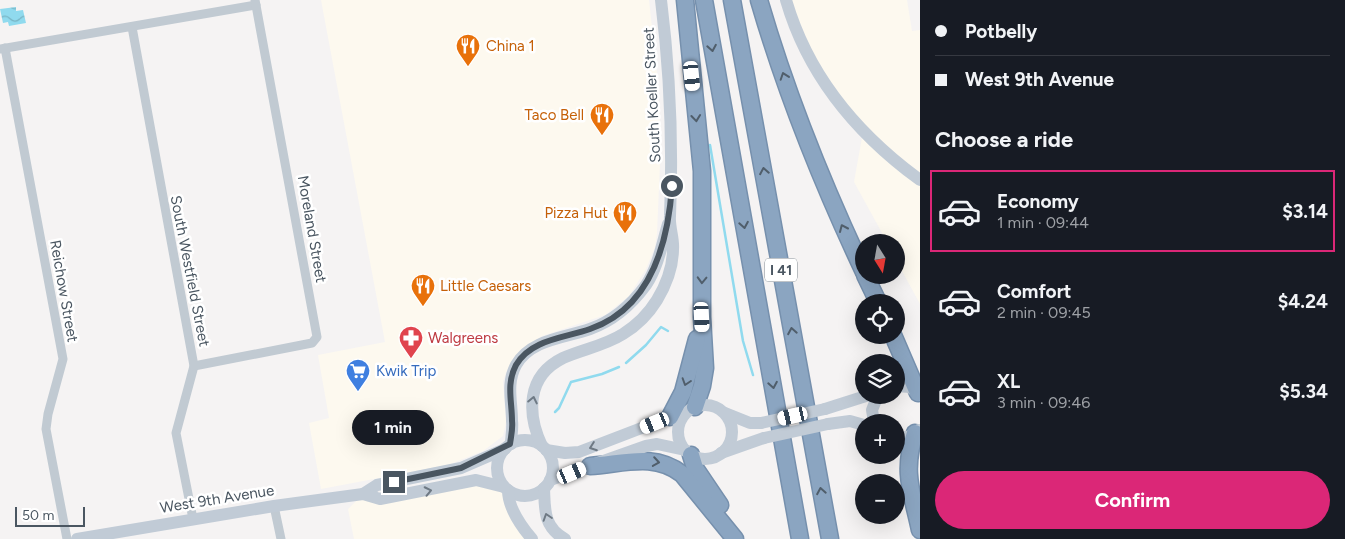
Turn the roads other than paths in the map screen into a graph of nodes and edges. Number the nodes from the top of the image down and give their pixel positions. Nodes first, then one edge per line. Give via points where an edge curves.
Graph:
1 (661, 0) edge
2 (685, 0) edge
3 (704, 0) edge
4 (732, 0) edge
5 (759, 0) edge
6 (786, 0) edge
7 (256, 2) edge
8 (132, 27) junction
9 (3, 48) edge
10 (920, 180) edge
11 (670, 219) junction
12 (855, 253) edge
13 (702, 317) junction
14 (898, 344) edge
15 (194, 366) junction
16 (914, 372) edge
17 (905, 387) edge
18 (919, 394) edge
19 (855, 399) edge
20 (691, 409) junction
21 (725, 414) junction
22 (670, 417) junction
23 (855, 423) edge
24 (919, 430) edge
25 (905, 438) edge
26 (508, 446) junction
27 (544, 448) junction
28 (688, 453) junction
29 (721, 453) junction
30 (590, 466) junction
31 (547, 484) junction
32 (506, 489) junction
33 (363, 494) junction
34 (274, 506) junction
35 (193, 519) junction
36 (920, 530) edge
37 (66, 539) edge
38 (77, 539) edge
39 (280, 539) edge
40 (532, 539) edge
41 (565, 539) edge
42 (735, 539) edge
43 (740, 539) edge
44 (800, 539) edge
45 (830, 539) edge

1 - 11 main road, South Koeller Street via 672,120
2 -> 13 highway via 702,171
3 -> 44 highway, I 41
45 -> 4 highway, I 41
12 -> 5 highway via 793,101
6 - 10 main road via 800,40 831,94 849,118 887,156
7 - 8 street
7 - 15 street, Moreland Street via 317,337 312,343
8 - 9 street
8 - 15 street, South Westfield Street
9 - 37 street, Reichow Street via 63,359 46,429
11 - 26 main road, South Koeller Street via 654,270 628,306 591,329 539,345 516,365 510,388 513,423
27 -> 11 main road, South Koeller Street via 532,421 531,408 539,382 562,359 624,334 657,300 672,263 674,249
13 - 20 highway via 705,368
13 -> 22 highway via 686,384
14 - 16 highway
15 - 35 street, South Westfield Street via 176,433
16 - 18 highway
17 - 18 main road
19 - 21 main road, bridge via 761,423 750,423
20 - 21 main road via 711,405
20 - 22 main road
20 - 28 main road via 678,426 680,443
21 - 29 main road via 732,434 727,448
22 -> 27 main road via 579,452 565,453
23 - 29 main road, bridge via 828,424 764,438
24 - 25 main road
24 - 36 highway via 908,453 907,465
26 - 27 main road via 527,440
26 - 32 main road via 499,457 497,468 498,478
26 - 33 main road, West 9th Avenue via 461,468 377,485
27 - 31 main road via 552,465
28 - 29 main road via 707,459
28 - 30 main road via 657,444
28 - 43 highway
30 - 31 main road
30 -> 42 highway via 652,460 673,466
31 - 32 main road via 527,496
41 -> 31 main road via 548,523 544,509
33 -> 32 main road, West 9th Avenue via 380,499 476,480
32 - 40 main road via 516,516
33 - 34 main road, West 9th Avenue
34 - 35 main road, West 9th Avenue
34 - 39 street
35 - 38 main road, West 9th Avenue

